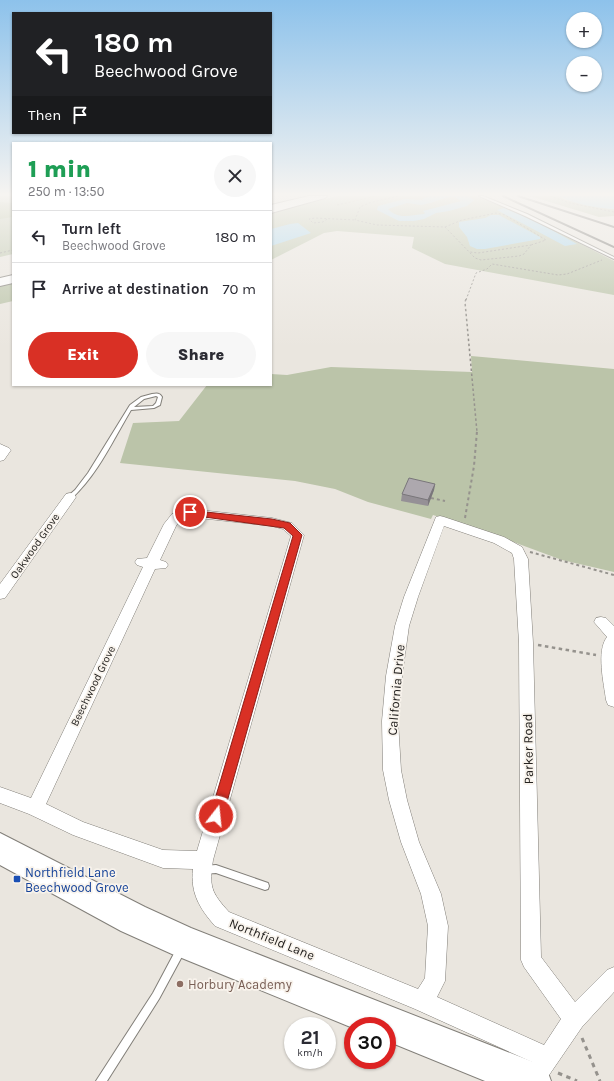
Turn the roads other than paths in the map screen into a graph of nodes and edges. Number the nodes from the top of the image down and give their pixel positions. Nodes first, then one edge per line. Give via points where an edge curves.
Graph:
1 (591, 246) edge
2 (614, 258) edge
3 (12, 270) edge
4 (0, 273) edge
5 (12, 279) edge
6 (0, 282) edge
7 (130, 409) junction
8 (0, 447) edge
9 (0, 458) edge
10 (70, 498) joint
11 (287, 526) joint
12 (517, 550) joint
13 (0, 594) edge
14 (601, 622) dead end
15 (614, 635) edge
16 (614, 640) edge
17 (614, 700) edge
18 (0, 795) edge
19 (35, 808) junction
20 (0, 848) edge
21 (203, 865) junction
22 (265, 886) dead end
23 (184, 942) junction
24 (614, 977) edge
25 (422, 1001) junction
26 (574, 1019) junction
27 (538, 1072) edge
28 (101, 1081) edge

1 - 2 lane
3 - 4 highway
5 - 6 highway
7 - 7 lane via 152,394 160,397 158,404 154,406
7 - 10 lane via 79,489
8 - 9 street via 4,450
10 - 13 street, Oakwood Grove
11 - 19 street, Beechwood Grove via 190,512 176,517 170,524
11 - 21 street, Northfield Lane via 298,535
12 - 25 street, California Drive via 499,540 440,520 402,626 390,721 392,770 410,842 431,894 438,926 434,981
12 - 26 street, Parker Road via 522,559 526,643 531,960
14 - 15 street
16 - 17 street via 611,643 609,657
18 - 19 street
19 - 21 street via 79,829 163,859
20 - 23 highway via 134,919
21 - 22 lane
21 - 25 street, Northfield Lane via 200,881 207,902 222,919
23 - 27 highway
23 - 28 lane via 156,996
24 - 26 street
25 - 27 street, Northfield Lane
26 - 27 street

